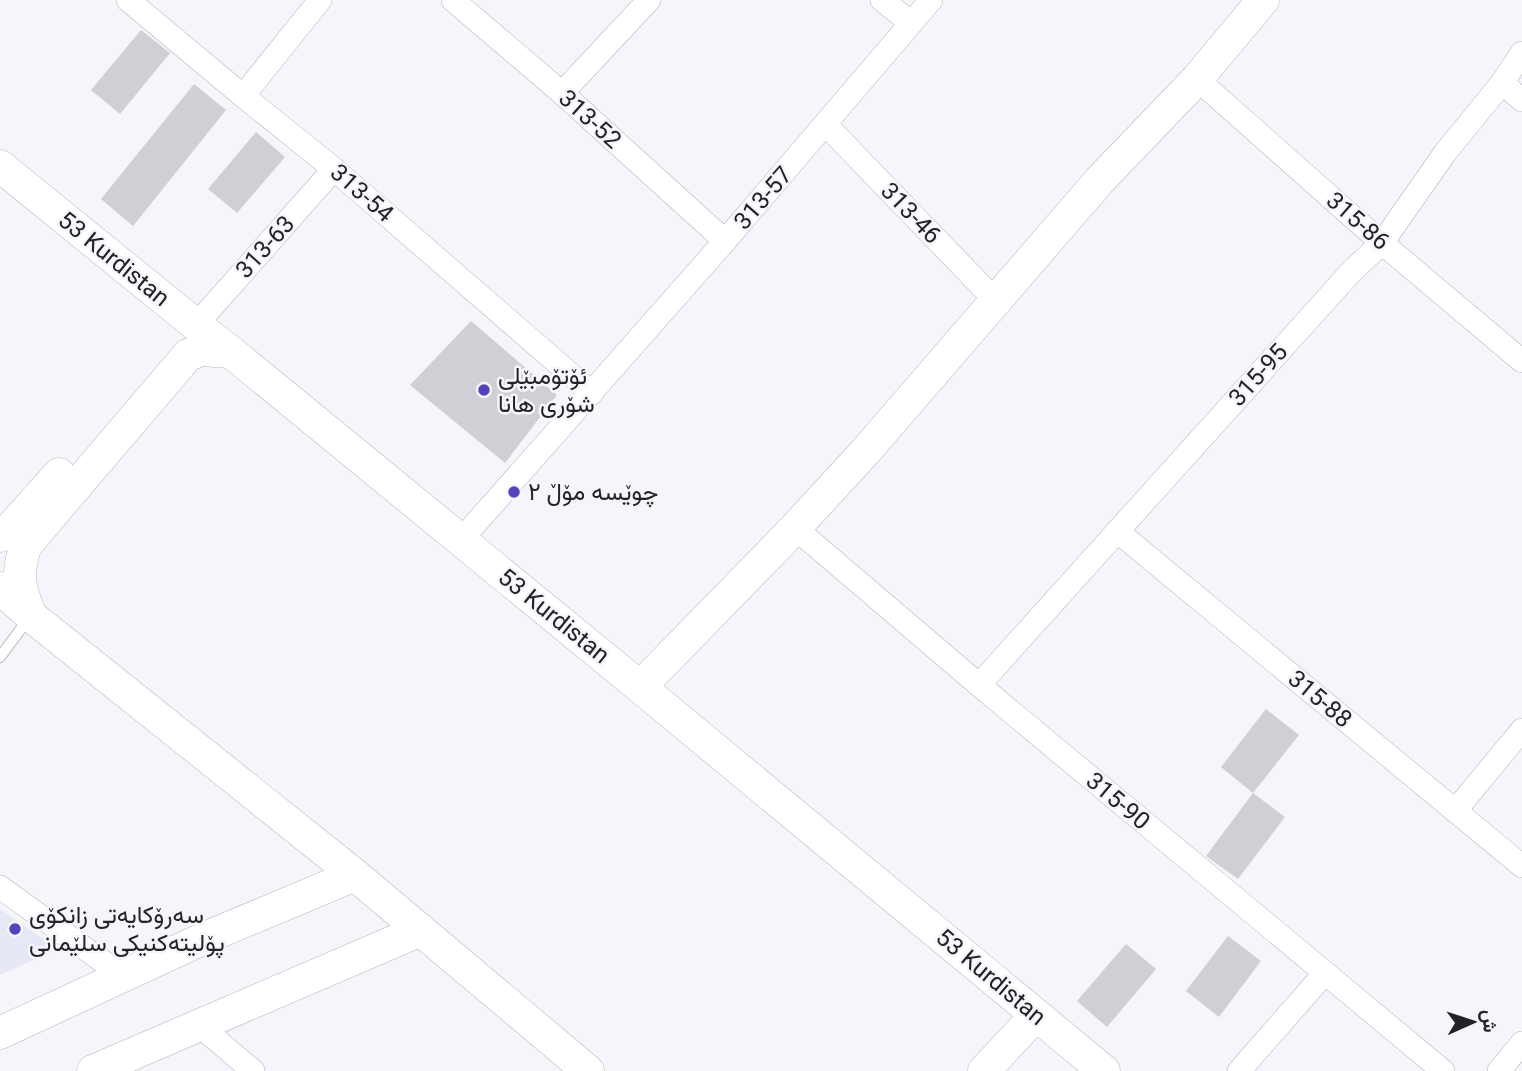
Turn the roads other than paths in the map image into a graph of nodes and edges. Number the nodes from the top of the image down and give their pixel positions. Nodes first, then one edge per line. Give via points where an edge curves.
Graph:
1 (128, 0) edge
2 (320, 0) edge
3 (453, 0) edge
4 (649, 0) edge
5 (882, 0) edge
6 (931, 0) edge
7 (1257, 3) edge
8 (911, 23) junction
9 (1522, 53) edge
10 (1197, 79) junction
11 (1502, 83) junction
12 (562, 93) junction
13 (243, 96) junction
14 (1522, 100) edge
15 (825, 125) junction
16 (0, 166) edge
17 (334, 169) junction
18 (725, 241) junction
19 (1382, 243) junction
20 (996, 301) junction
21 (196, 325) junction
22 (231, 352) junction
23 (1522, 361) edge
24 (592, 393) junction
25 (795, 528) junction
26 (1117, 531) junction
27 (0, 537) edge
28 (461, 540) junction
29 (0, 588) edge
30 (30, 616) junction
31 (0, 657) edge
32 (979, 685) junction
33 (640, 687) junction
34 (1522, 730) edge
35 (1455, 811) junction
36 (1522, 866) edge
37 (355, 875) junction
38 (0, 887) edge
39 (421, 930) junction
40 (1325, 973) junction
41 (123, 976) junction
42 (1036, 1015) junction
43 (199, 1024) junction
44 (0, 1033) edge
45 (1522, 1043) edge
46 (93, 1071) edge
47 (253, 1071) edge
48 (588, 1071) edge
49 (984, 1071) edge
50 (1104, 1071) edge
51 (1239, 1071) edge
52 (1443, 1071) edge
53 (1499, 1071) edge

1 - 13 street, 313-54
2 - 13 street
3 - 12 street, 313-52
4 - 12 street
5 - 8 street
6 - 8 street, 313-57
7 - 10 main road
8 - 15 street, 313-57
9 - 11 street, 315-95
10 - 19 street, 315-86
10 - 20 main road via 1100,180
11 - 14 street
11 - 19 street, 315-95 via 1445,153
12 - 18 street, 313-52
13 - 17 street, 313-54
15 - 18 street, 313-57
15 - 20 street, 313-46
16 - 21 main road, 53 Kurdistan
17 - 21 street, 313-63
17 - 24 street, 313-54
18 - 24 street, 313-57
19 - 23 street, 315-86
19 - 26 street, 315-95
20 - 25 main road
21 - 22 main road, 53 Kurdistan
21 - 27 main road
22 - 28 main road, 53 Kurdistan
22 - 30 main road via 201,350 188,355 26,545 19,576
24 - 28 street, 313-57
25 - 32 street, 315-90
25 - 33 main road
26 - 32 street, 315-95
26 - 35 street, 315-88
28 - 33 main road, 53 Kurdistan
29 - 30 main road
30 - 31 lane
30 - 37 main road
32 - 40 street, 315-90
33 - 42 main road, 53 Kurdistan
34 - 35 street
35 - 36 street, 315-88
37 - 39 main road
37 - 41 main road
38 - 41 street
39 - 43 main road
39 - 48 main road
40 - 51 street
40 - 52 street, 315-90
41 - 44 main road
42 - 49 main road
42 - 50 main road, 53 Kurdistan
43 - 46 main road
43 - 47 street
45 - 53 street

